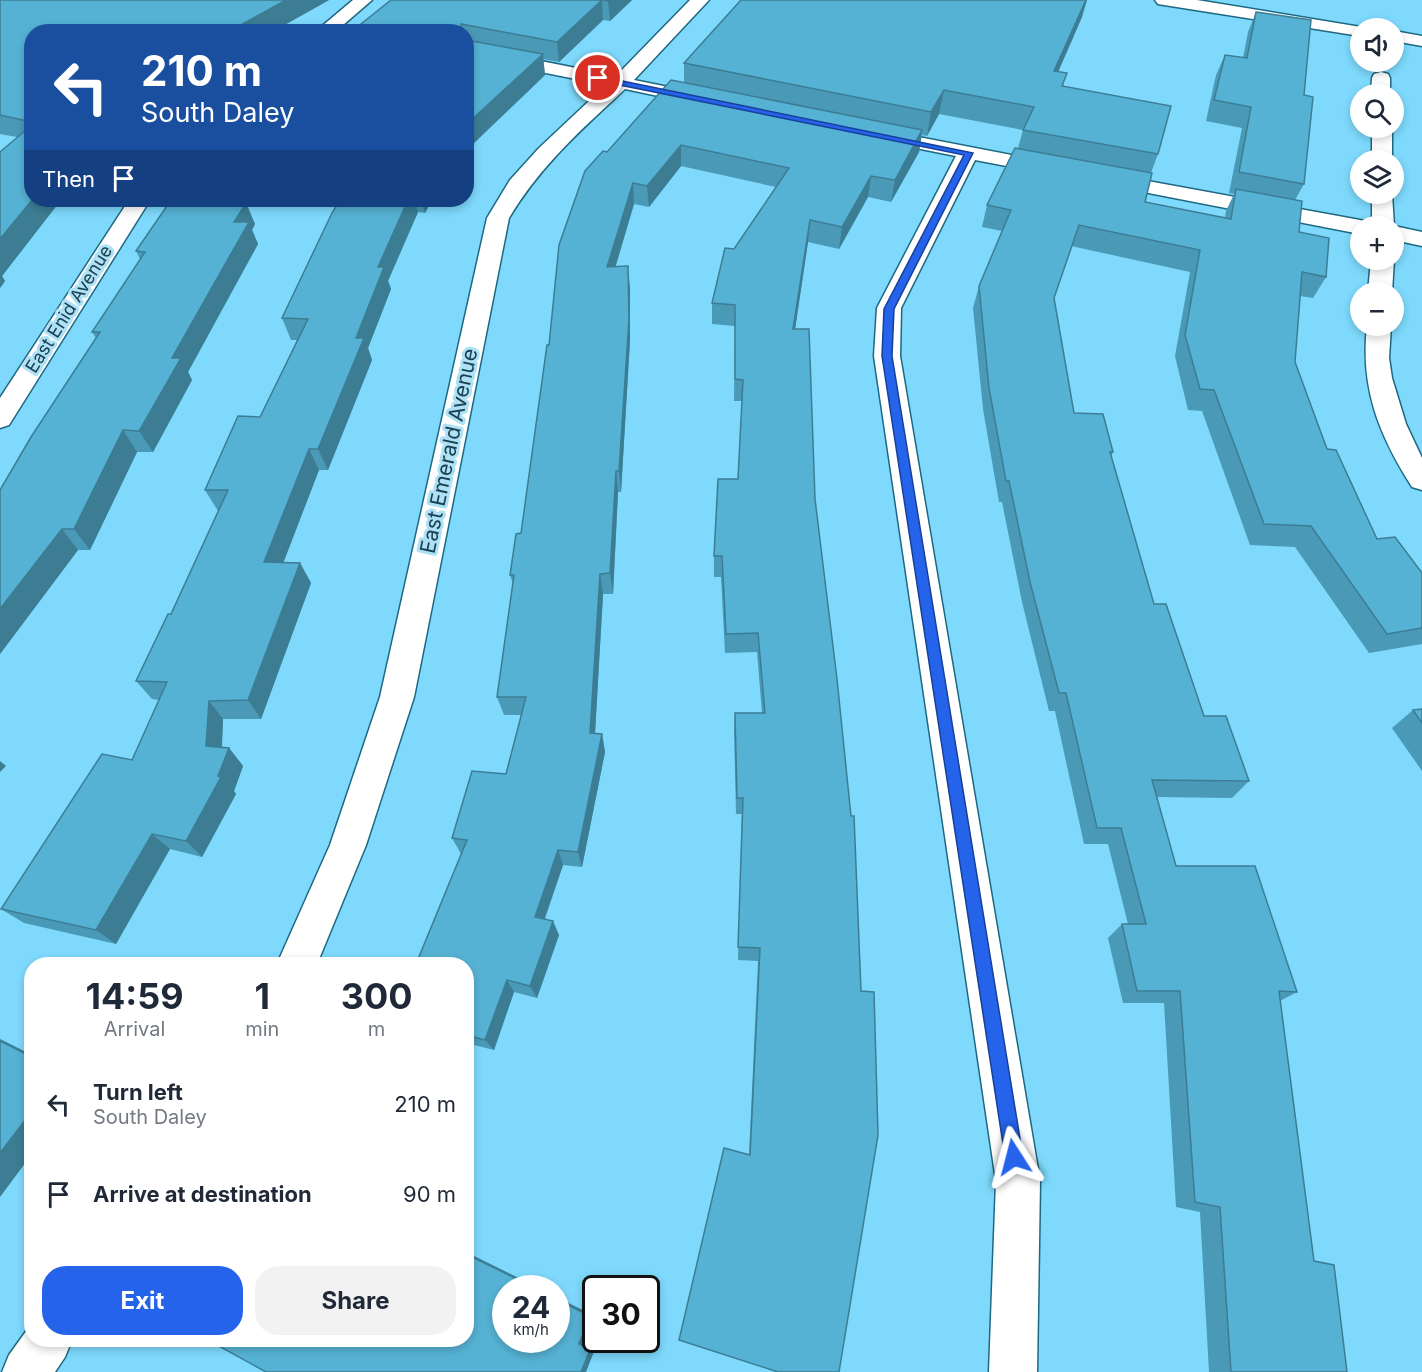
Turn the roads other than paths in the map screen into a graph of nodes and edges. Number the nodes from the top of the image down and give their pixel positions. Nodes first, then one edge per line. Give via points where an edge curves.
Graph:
1 (363, 0) edge
2 (700, 0) edge
3 (1164, 0) edge
4 (334, 24) edge
5 (1350, 29) edge
6 (1404, 37) edge
7 (1422, 40) edge
8 (474, 53) edge
9 (620, 82) junction
10 (725, 104) edge
11 (852, 130) edge
12 (969, 153) junction
13 (135, 207) edge
14 (1350, 225) edge
15 (1404, 235) edge
16 (1422, 239) edge
17 (1378, 336) edge
18 (0, 419) edge
19 (1422, 480) edge
20 (300, 957) edge
21 (43, 1347) edge
22 (26, 1372) edge
23 (1013, 1372) edge

1 - 4 street
2 - 9 street, East Emerald Avenue
3 - 5 street
6 - 7 street
8 - 9 street
9 - 10 street
9 - 20 street, East Emerald Avenue via 546,152 518,185 498,218 397,697 348,845
11 - 12 street
12 - 14 street
12 - 23 street via 889,309 887,356 1018,1181
13 - 18 street, East Enid Avenue
15 - 16 street
17 - 19 street via 1377,363 1388,412 1407,459
21 - 22 street

